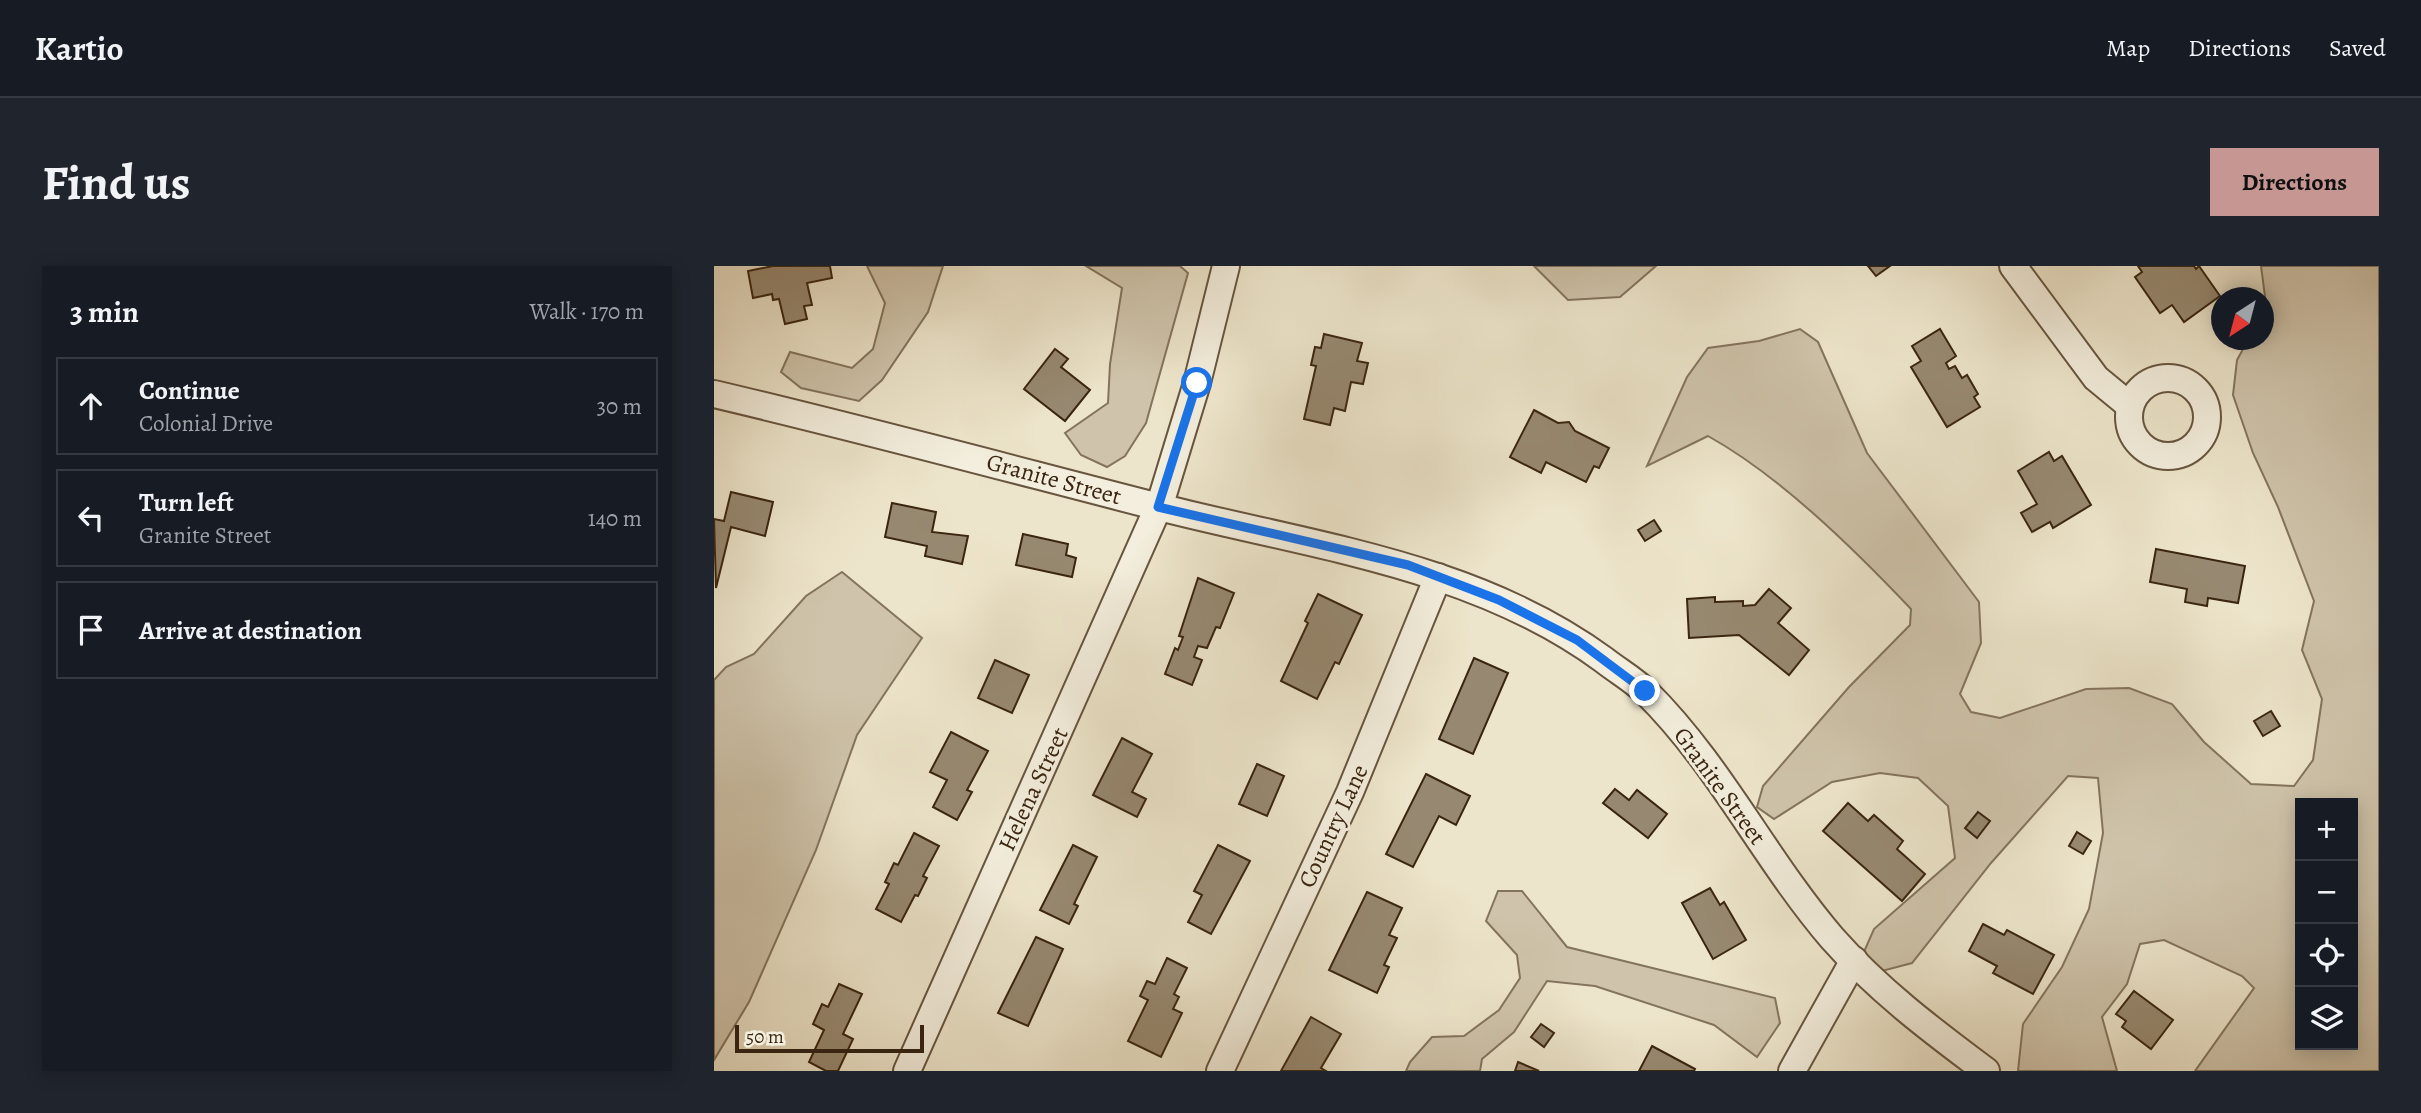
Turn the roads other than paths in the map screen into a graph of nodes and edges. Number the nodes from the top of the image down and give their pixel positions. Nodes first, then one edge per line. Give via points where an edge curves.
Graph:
1 (1226, 266) edge
2 (2013, 266) edge
3 (714, 394) edge
4 (2130, 406) dead end
5 (1158, 507) junction
6 (1438, 577) junction
7 (1854, 960) junction
8 (1981, 1069) edge
9 (907, 1071) edge
10 (1220, 1071) edge
11 (1792, 1071) edge

1 - 5 street, Helena Street via 1197,383
2 - 4 street via 2096,378
3 - 5 street, Granite Street
5 - 6 street, Granite Street via 1408,565
5 - 9 street, Helena Street
6 - 7 street, Granite Street via 1499,600 1577,640 1645,691 1707,762 1775,862
6 - 10 street, Country Lane via 1350,793
7 - 8 street, Granite Street via 1887,995
7 - 11 street

